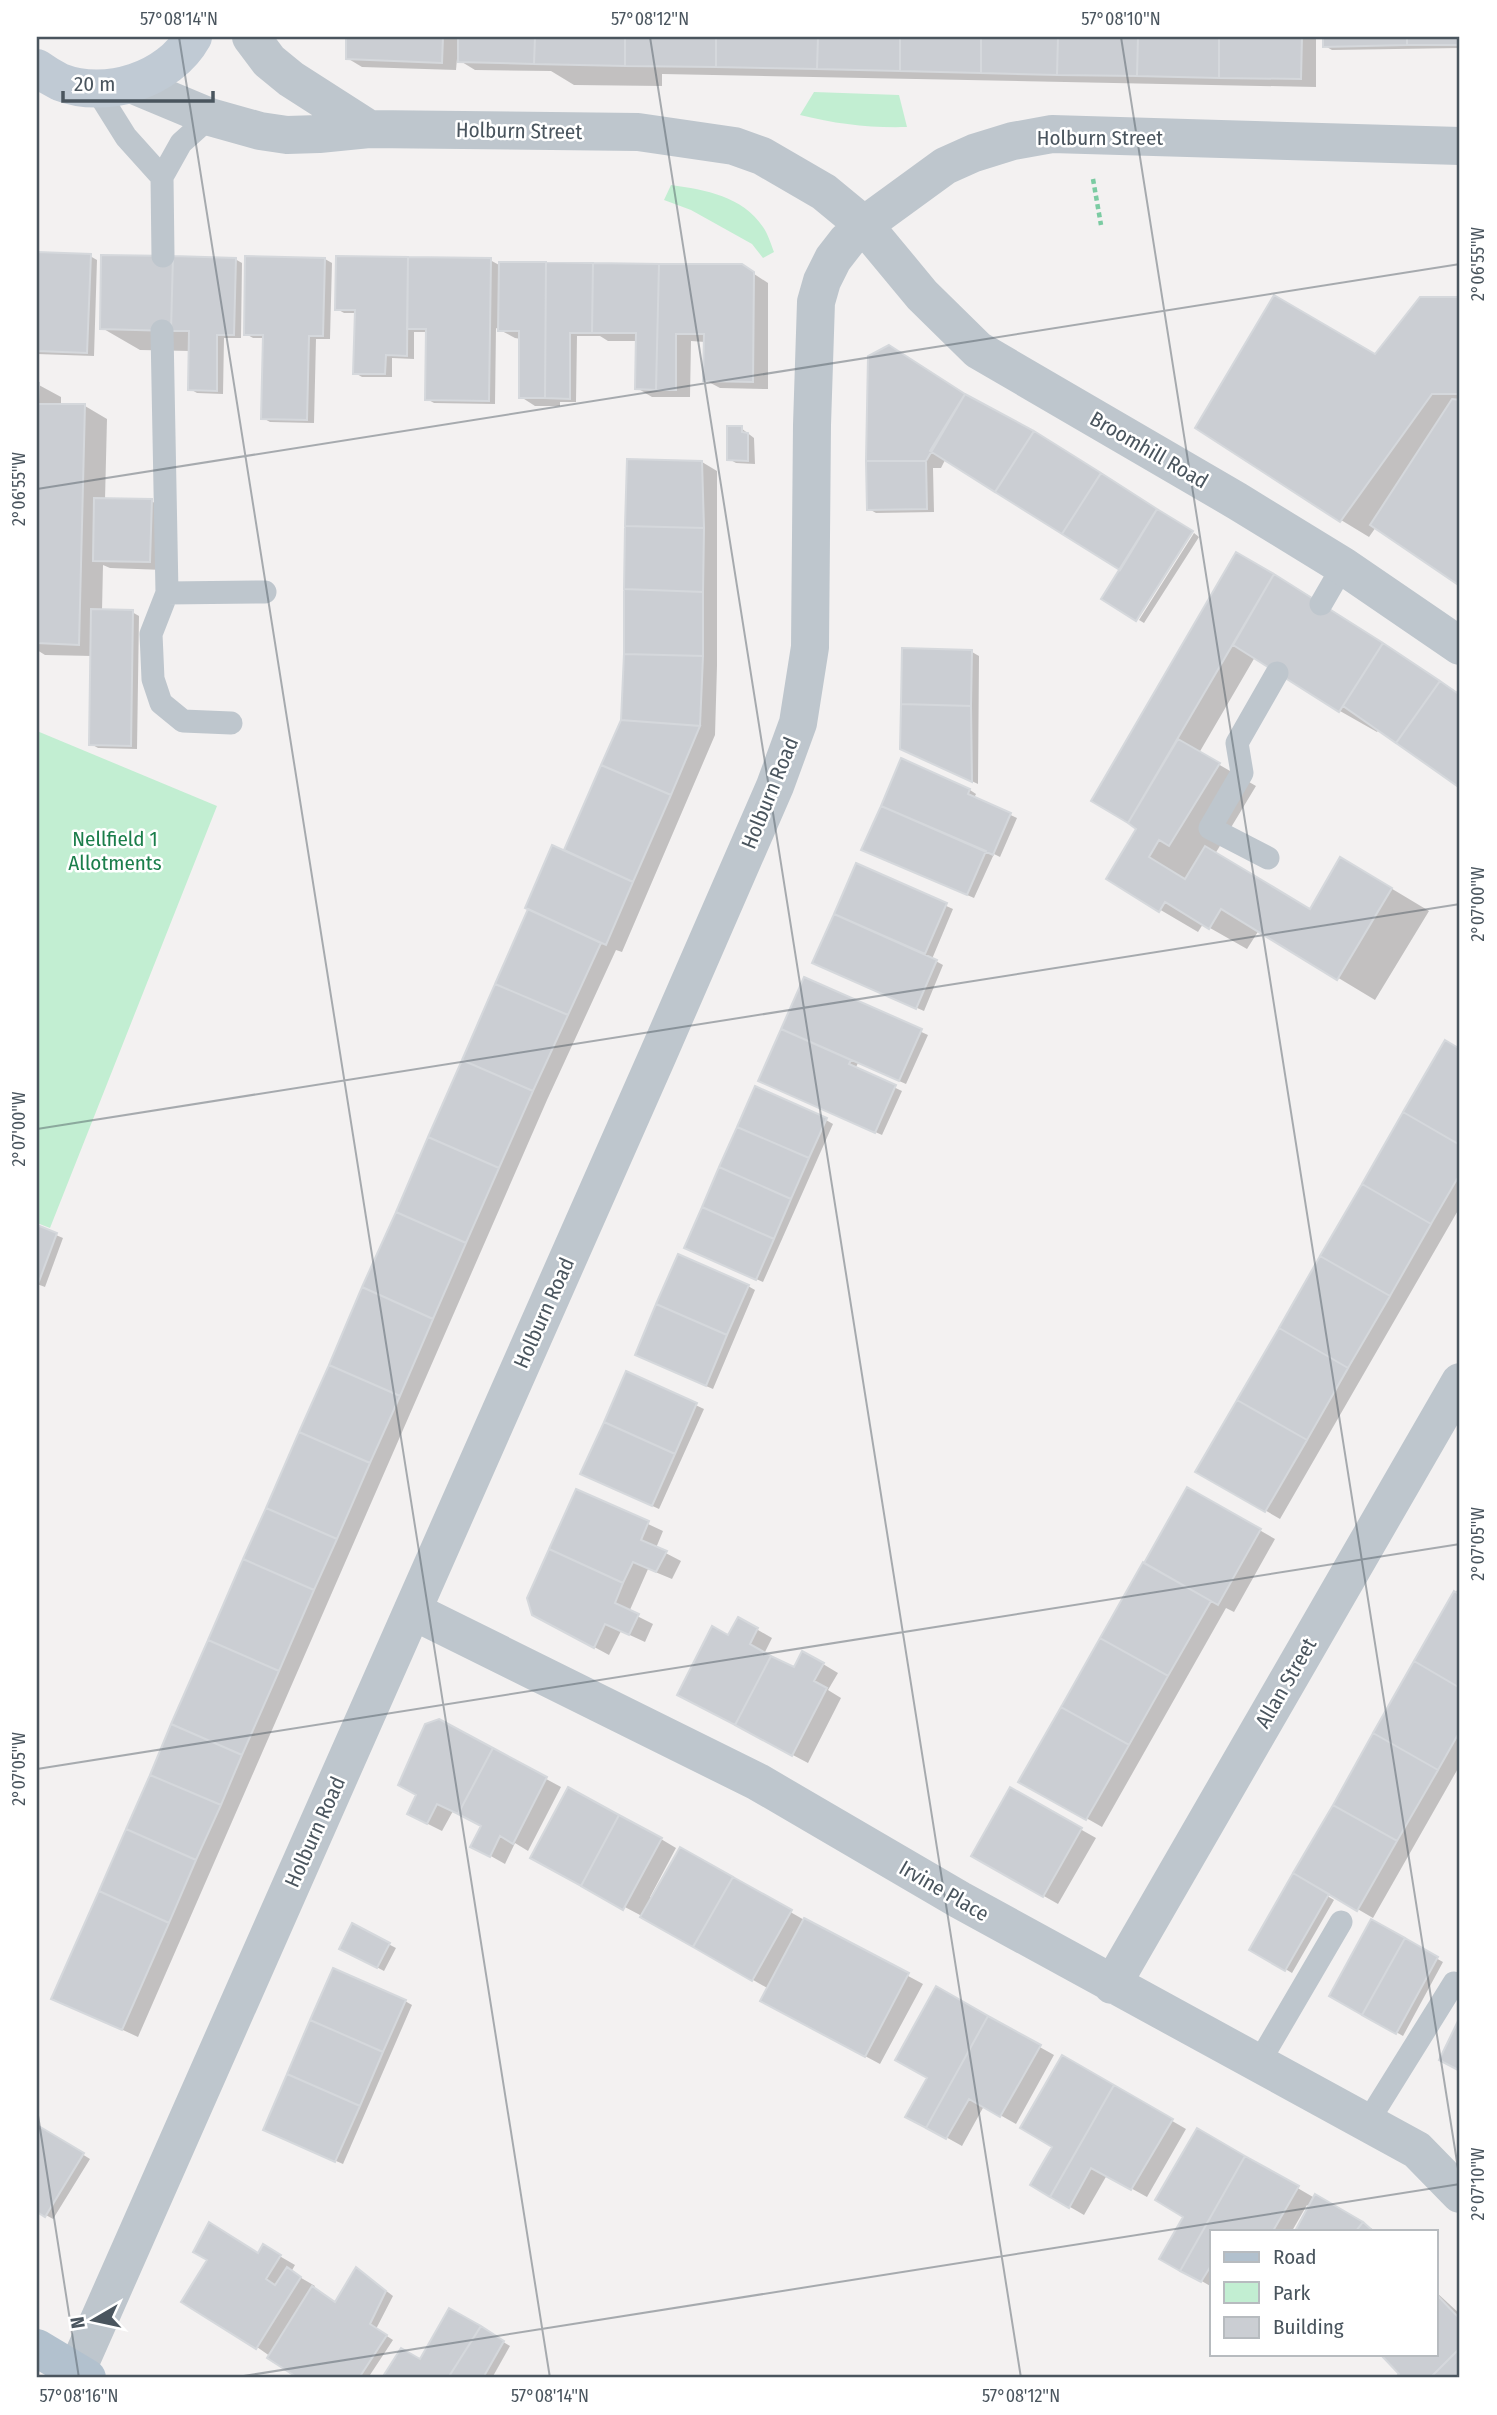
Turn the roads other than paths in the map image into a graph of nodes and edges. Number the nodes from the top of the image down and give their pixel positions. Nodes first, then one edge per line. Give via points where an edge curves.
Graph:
1 (193, 37) edge
2 (251, 37) edge
3 (72, 82) edge
4 (210, 117) junction
5 (369, 129) junction
6 (1460, 146) edge
7 (162, 177) junction
8 (864, 225) junction
9 (163, 256) dead end
10 (162, 331) dead end
11 (1343, 566) junction
12 (265, 592) dead end
13 (167, 593) junction
14 (1321, 604) dead end
15 (1460, 646) edge
16 (1278, 673) dead end
17 (231, 723) dead end
18 (1268, 858) dead end
19 (1460, 1382) edge
20 (413, 1611) junction
21 (1340, 1922) dead end
22 (1454, 1983) dead end
23 (1112, 1985) junction
24 (1258, 2064) junction
25 (1367, 2123) junction
26 (1460, 2194) edge
27 (37, 2348) edge
28 (82, 2375) edge

1 - 3 main road via 162,70
2 - 5 street via 269,61 291,79
3 - 4 street, Holburn Street
3 - 7 lane
4 - 5 street, Holburn Street via 287,135
4 - 7 lane via 181,143
5 - 8 street, Holburn Street via 638,132 734,146 762,156 824,192
6 - 8 street, Holburn Street via 1052,134 1013,141 945,166
7 - 9 lane
8 - 11 street, Broomhill Road via 922,295 978,350
8 - 20 street, Holburn Road via 833,259 816,302 810,647 798,723 770,799
10 - 13 lane
11 - 14 lane
11 - 15 street, Broomhill Road
12 - 13 lane
13 - 17 lane via 151,634 153,679 161,703 183,721
16 - 18 lane via 1237,743 1242,773 1210,828
19 - 23 street, Allan Street
20 - 23 street, Irvine Place via 758,1782
20 - 28 street, Holburn Road
21 - 24 lane
22 - 25 lane
23 - 24 street, Irvine Place
24 - 25 street, Irvine Place
25 - 26 street, Irvine Place via 1417,2151
27 - 28 main road

